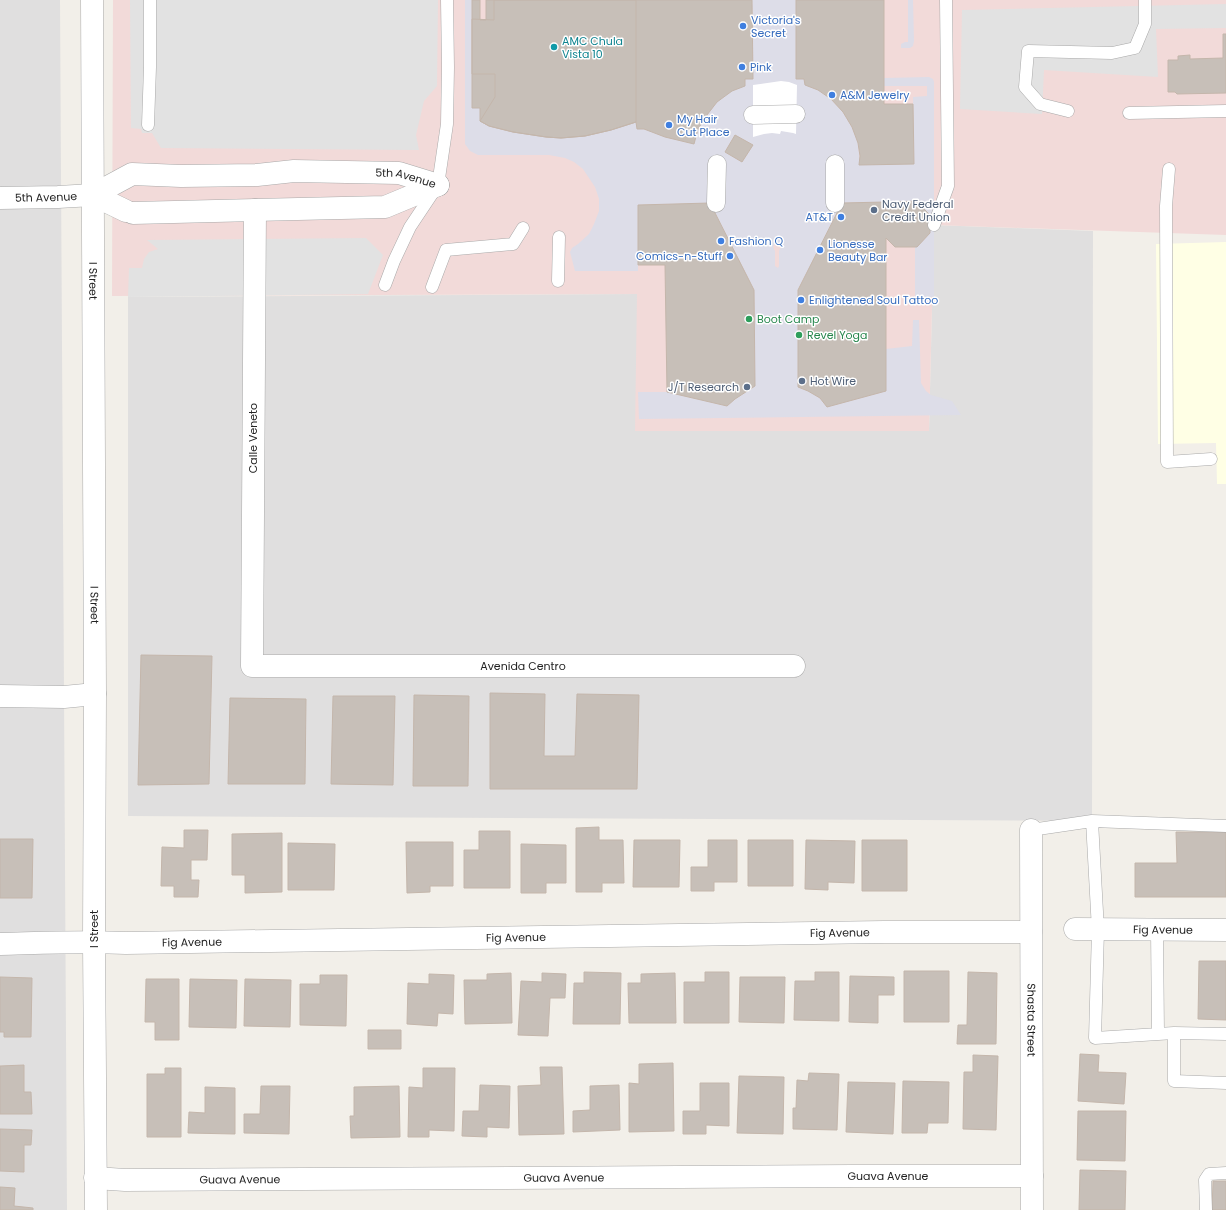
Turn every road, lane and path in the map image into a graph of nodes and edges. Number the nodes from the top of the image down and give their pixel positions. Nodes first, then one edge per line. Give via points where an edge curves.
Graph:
1 (92, 0) edge
2 (150, 0) edge
3 (447, 0) edge
4 (946, 0) edge
5 (1145, 0) edge
6 (1068, 111) dead end
7 (1226, 111) edge
8 (1130, 112) dead end
9 (796, 114) dead end
10 (753, 115) dead end
11 (148, 125) dead end
12 (716, 164) dead end
13 (835, 164) dead end
14 (1169, 169) dead end
15 (438, 185) junction
16 (93, 195) junction
17 (0, 198) edge
18 (716, 203) dead end
19 (835, 203) dead end
20 (254, 210) junction
21 (934, 225) dead end
22 (523, 228) dead end
23 (559, 237) dead end
24 (558, 281) dead end
25 (385, 285) dead end
26 (432, 287) dead end
27 (1211, 459) dead end
28 (252, 666) joint
29 (794, 666) dead end
30 (95, 694) junction
31 (0, 696) edge
32 (1092, 821) junction
33 (1226, 826) edge
34 (1031, 830) joint
35 (1075, 929) dead end
36 (1158, 929) junction
37 (1098, 930) junction
38 (1226, 930) edge
39 (1031, 932) junction
40 (94, 941) junction
41 (0, 944) edge
42 (1174, 1033) junction
43 (1158, 1034) junction
44 (1226, 1034) edge
45 (1226, 1083) edge
46 (1226, 1173) edge
47 (1032, 1176) junction
48 (95, 1178) junction
49 (96, 1210) edge
50 (1032, 1210) edge
51 (1206, 1210) edge

1 - 16 street, I Street
2 - 11 lane
3 - 15 lane via 447,124
4 - 21 lane via 948,186
5 - 6 lane via 1145,24 1135,48 1112,53 1028,51 1025,88 1040,104
7 - 8 lane
9 - 10 street
12 - 18 street
13 - 19 street
14 - 27 lane via 1166,206 1167,462
15 - 16 street, 5th Avenue via 399,174 294,171 181,176 132,174
15 - 20 street, 5th Avenue via 385,207
15 - 25 lane via 410,227
16 - 17 street, 5th Avenue
16 - 20 street, 5th Avenue via 130,212
16 - 30 street, I Street
20 - 28 street, Calle Veneto
22 - 26 lane via 513,244 446,250
23 - 24 lane
28 - 29 street, Avenida Centro
30 - 31 street via 64,697
30 - 40 street, I Street
32 - 33 lane
32 - 34 lane
32 - 37 lane
34 - 39 street, Shasta Street
35 - 37 street, Fig Avenue
36 - 37 street, Fig Avenue
36 - 38 street, Fig Avenue
36 - 43 lane
37 - 43 lane via 1095,1038
39 - 40 street, Fig Avenue via 126,943
39 - 47 street, Shasta Street
40 - 41 street, Fig Avenue
40 - 48 street, I Street
42 - 43 lane
42 - 44 lane
42 - 45 lane via 1174,1081
46 - 51 lane via 1209,1174 1205,1180
47 - 48 street, Guava Avenue via 125,1180
47 - 50 street, Shasta Street
48 - 49 street, I Street

